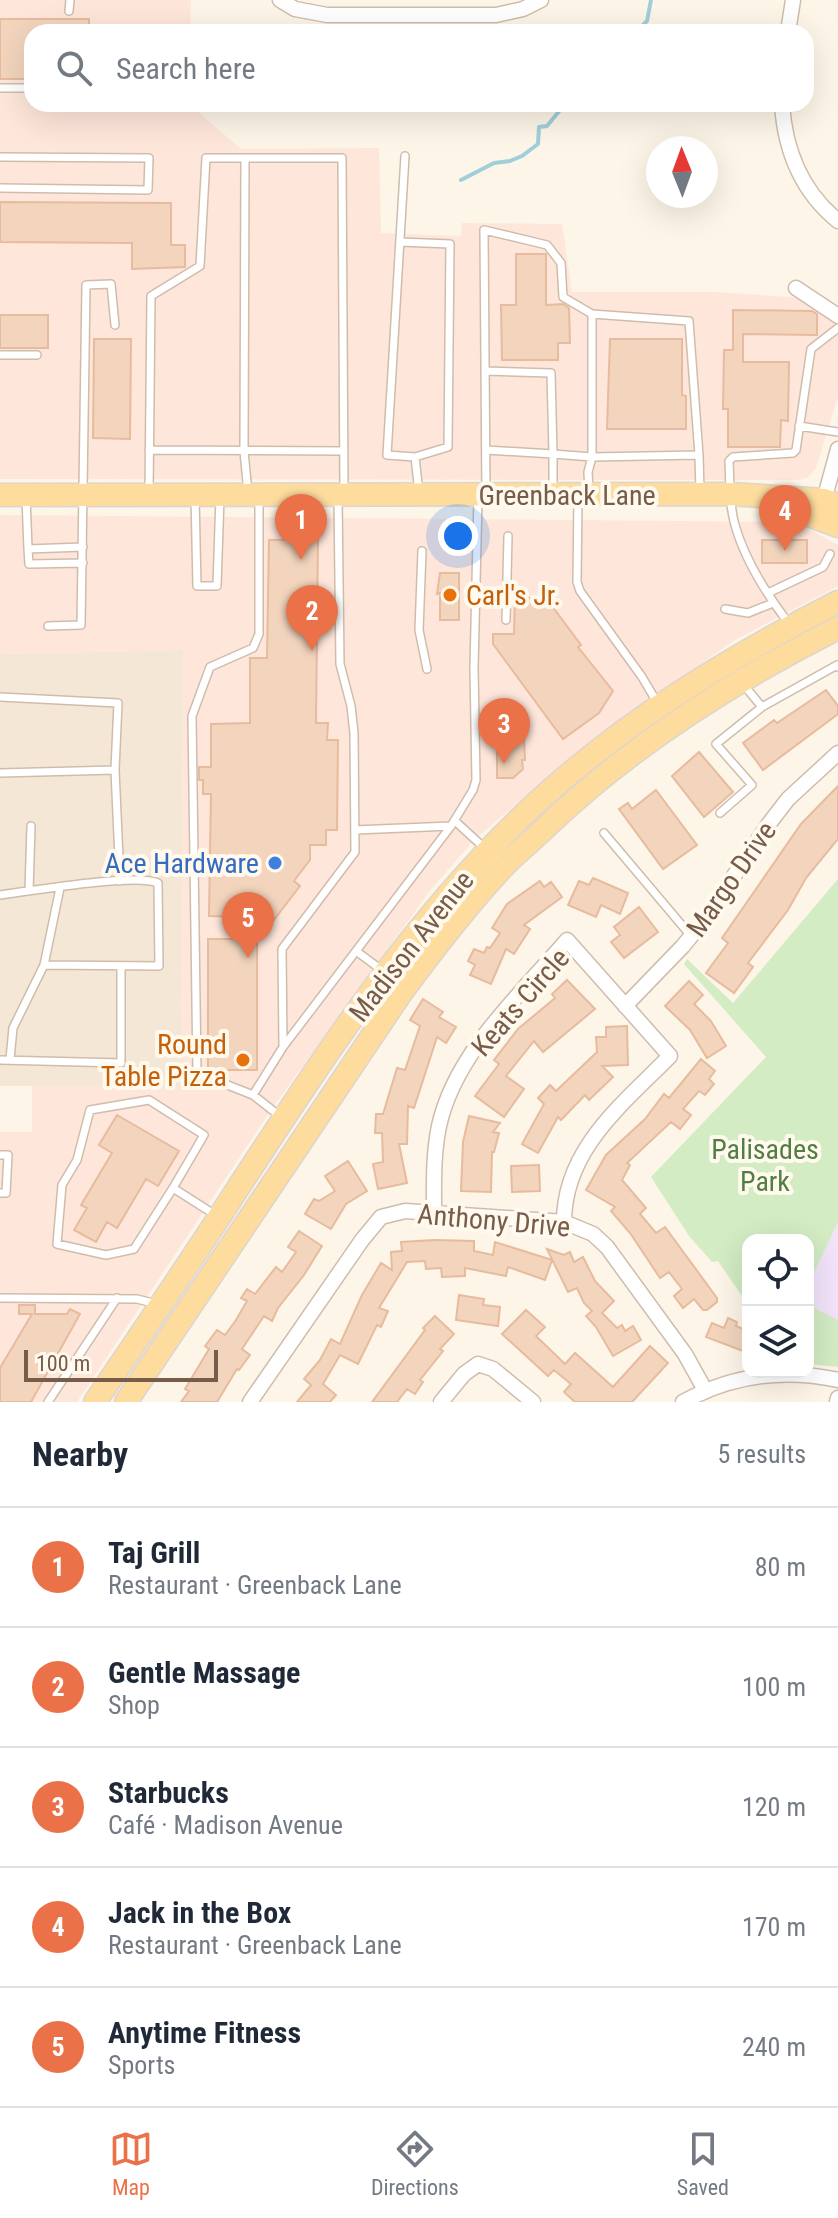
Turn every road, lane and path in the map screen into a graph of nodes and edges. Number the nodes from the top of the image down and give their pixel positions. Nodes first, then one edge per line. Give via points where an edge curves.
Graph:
1 (70, 0) edge
2 (280, 0) edge
3 (541, 0) edge
4 (793, 0) edge
5 (445, 8) edge
6 (69, 11) dead end
7 (789, 24) edge
8 (0, 88) edge
9 (24, 88) edge
10 (783, 112) edge
11 (405, 156) dead end
12 (0, 157) edge
13 (245, 158) junction
14 (0, 188) edge
15 (838, 221) edge
16 (400, 242) junction
17 (796, 288) dead end
18 (592, 314) junction
19 (838, 316) edge
20 (115, 325) dead end
21 (838, 328) edge
22 (0, 355) edge
23 (37, 355) dead end
24 (486, 371) junction
25 (799, 426) junction
26 (838, 432) edge
27 (838, 449) edge
28 (149, 450) junction
29 (486, 450) junction
30 (244, 451) junction
31 (344, 451) junction
32 (553, 454) junction
33 (699, 455) junction
34 (415, 457) junction
35 (592, 457) junction
36 (731, 494) junction
37 (0, 495) edge
38 (26, 495) junction
39 (84, 495) junction
40 (149, 495) junction
41 (195, 495) junction
42 (220, 495) junction
43 (254, 495) junction
44 (341, 495) junction
45 (419, 495) junction
46 (482, 495) junction
47 (553, 495) junction
48 (584, 495) junction
49 (700, 495) junction
50 (798, 500) junction
51 (831, 503) edge
52 (838, 526) edge
53 (508, 536) dead end
54 (83, 547) junction
55 (28, 549) junction
56 (422, 551) dead end
57 (830, 554) dead end
58 (83, 563) junction
59 (768, 593) junction
60 (838, 602) edge
61 (773, 603) junction
62 (725, 609) dead end
63 (506, 620) dead end
64 (48, 626) dead end
65 (790, 626) junction
66 (838, 628) edge
67 (838, 667) edge
68 (427, 669) dead end
69 (740, 681) junction
70 (0, 697) edge
71 (659, 706) junction
72 (762, 707) junction
73 (838, 753) edge
74 (115, 770) junction
75 (0, 773) edge
76 (720, 813) dead end
77 (453, 824) junction
78 (31, 826) dead end
79 (355, 830) junction
80 (604, 833) dead end
81 (496, 858) junction
82 (120, 881) junction
83 (60, 888) junction
84 (29, 891) junction
85 (0, 895) edge
86 (691, 936) junction
87 (356, 951) junction
88 (44, 965) junction
89 (121, 967) junction
90 (385, 972) junction
91 (625, 1006) junction
92 (283, 1047) junction
93 (10, 1059) junction
94 (0, 1060) edge
95 (253, 1095) junction
96 (283, 1119) junction
97 (0, 1155) edge
98 (173, 1188) junction
99 (0, 1193) edge
100 (434, 1213) junction
101 (219, 1217) junction
102 (564, 1222) junction
103 (0, 1298) edge
104 (117, 1298) junction
105 (160, 1305) junction
106 (838, 1380) edge
107 (705, 1390) junction
108 (48, 1402) edge
109 (95, 1402) edge
110 (126, 1402) edge
111 (250, 1402) edge
112 (441, 1402) edge
113 (533, 1402) edge
114 (683, 1402) edge

1 - 6 lane
2 - 5 street via 295,9 327,15
3 - 5 street via 511,13
4 - 7 street
8 - 9 lane
10 - 15 street via 793,163 815,198
11 - 16 lane
12 - 14 lane via 149,158 148,190
13 - 28 lane via 206,158 200,266 151,296
13 - 30 lane
13 - 31 lane via 342,158
16 - 34 lane via 387,455
16 - 34 lane via 450,244 448,447
17 - 19 street
18 - 24 lane via 563,297 561,263 547,245 484,230
18 - 33 lane via 689,321
18 - 35 lane
20 - 39 lane via 111,284 86,285
21 - 25 lane via 811,349
22 - 23 lane
24 - 29 lane
24 - 32 lane via 551,373
25 - 26 lane
25 - 36 lane via 793,453 733,457
27 - 51 street
28 - 30 lane
28 - 40 lane
29 - 32 lane
29 - 46 lane
30 - 31 lane
30 - 43 lane
31 - 44 lane
32 - 35 lane
32 - 47 lane
33 - 35 lane
33 - 49 lane
34 - 45 lane
35 - 48 lane
36 - 49 main road, Greenback Lane
36 - 50 main road, Greenback Lane
36 - 59 lane via 743,551
37 - 38 main road, Greenback Lane
38 - 39 main road, Greenback Lane
38 - 55 lane
39 - 40 main road, Greenback Lane
39 - 54 lane
40 - 41 main road, Greenback Lane
41 - 42 main road, Greenback Lane
41 - 42 lane via 197,586 217,586
42 - 43 main road, Greenback Lane
43 - 44 main road, Greenback Lane
43 - 95 lane via 259,634 253,648 210,667 192,716 197,1073
44 - 45 main road, Greenback Lane
44 - 79 lane via 340,664 354,733
45 - 46 main road, Greenback Lane
46 - 47 main road, Greenback Lane
46 - 77 lane via 474,668 476,780
47 - 48 main road, Greenback Lane
48 - 49 main road, Greenback Lane
48 - 71 lane via 580,591
50 - 51 main road, Greenback Lane
50 - 52 main road via 806,514
51 - 52 street
53 - 63 lane
54 - 55 lane
54 - 58 lane
55 - 58 lane via 29,564
56 - 68 lane via 419,630
57 - 59 lane via 823,567
58 - 64 lane via 81,625
59 - 61 lane
60 - 65 main road, Madison Avenue
61 - 62 lane via 748,613
61 - 65 lane
65 - 71 main road, Madison Avenue
66 - 69 main road, Madison Avenue
67 - 72 lane
69 - 72 lane
69 - 81 main road, Madison Avenue
70 - 74 lane via 118,703
71 - 81 main road, Madison Avenue via 531,808
72 - 76 lane via 716,744 752,785
73 - 86 street, Margo Drive via 781,808
74 - 75 lane
74 - 82 lane
77 - 79 lane
77 - 81 lane
77 - 87 lane
78 - 84 lane
79 - 92 lane via 351,860 282,949
80 - 86 lane
81 - 90 main road, Madison Avenue via 442,900
81 - 110 main road, Madison Avenue
82 - 83 lane
82 - 89 lane via 158,883 159,966
83 - 84 lane
83 - 88 lane
84 - 85 lane
86 - 91 street, Margo Drive
87 - 90 lane
87 - 92 lane
88 - 89 lane
88 - 93 lane via 13,1028
89 - 93 lane via 121,1063
90 - 96 main road, Madison Avenue
91 - 100 street, Keats Circle via 567,940 503,1014 458,1077 436,1144
91 - 102 street, Keats Circle via 670,1056 587,1145 570,1182
92 - 95 lane
93 - 94 lane
95 - 96 lane
96 - 101 main road, Madison Avenue
97 - 99 lane via 8,1155 6,1193
98 - 98 lane via 204,1135 149,1100 90,1110 77,1160 62,1185 57,1244 106,1255 134,1249
98 - 101 lane
100 - 102 street, Anthony Drive
100 - 111 street, Anthony Drive via 405,1211 381,1217
101 - 105 main road, Madison Avenue
102 - 107 street, Anthony Drive via 593,1234 607,1247
103 - 104 lane
104 - 105 lane
104 - 108 lane
105 - 109 main road, Madison Avenue
106 - 107 street via 773,1374
107 - 114 street
112 - 113 street via 478,1364 493,1369

